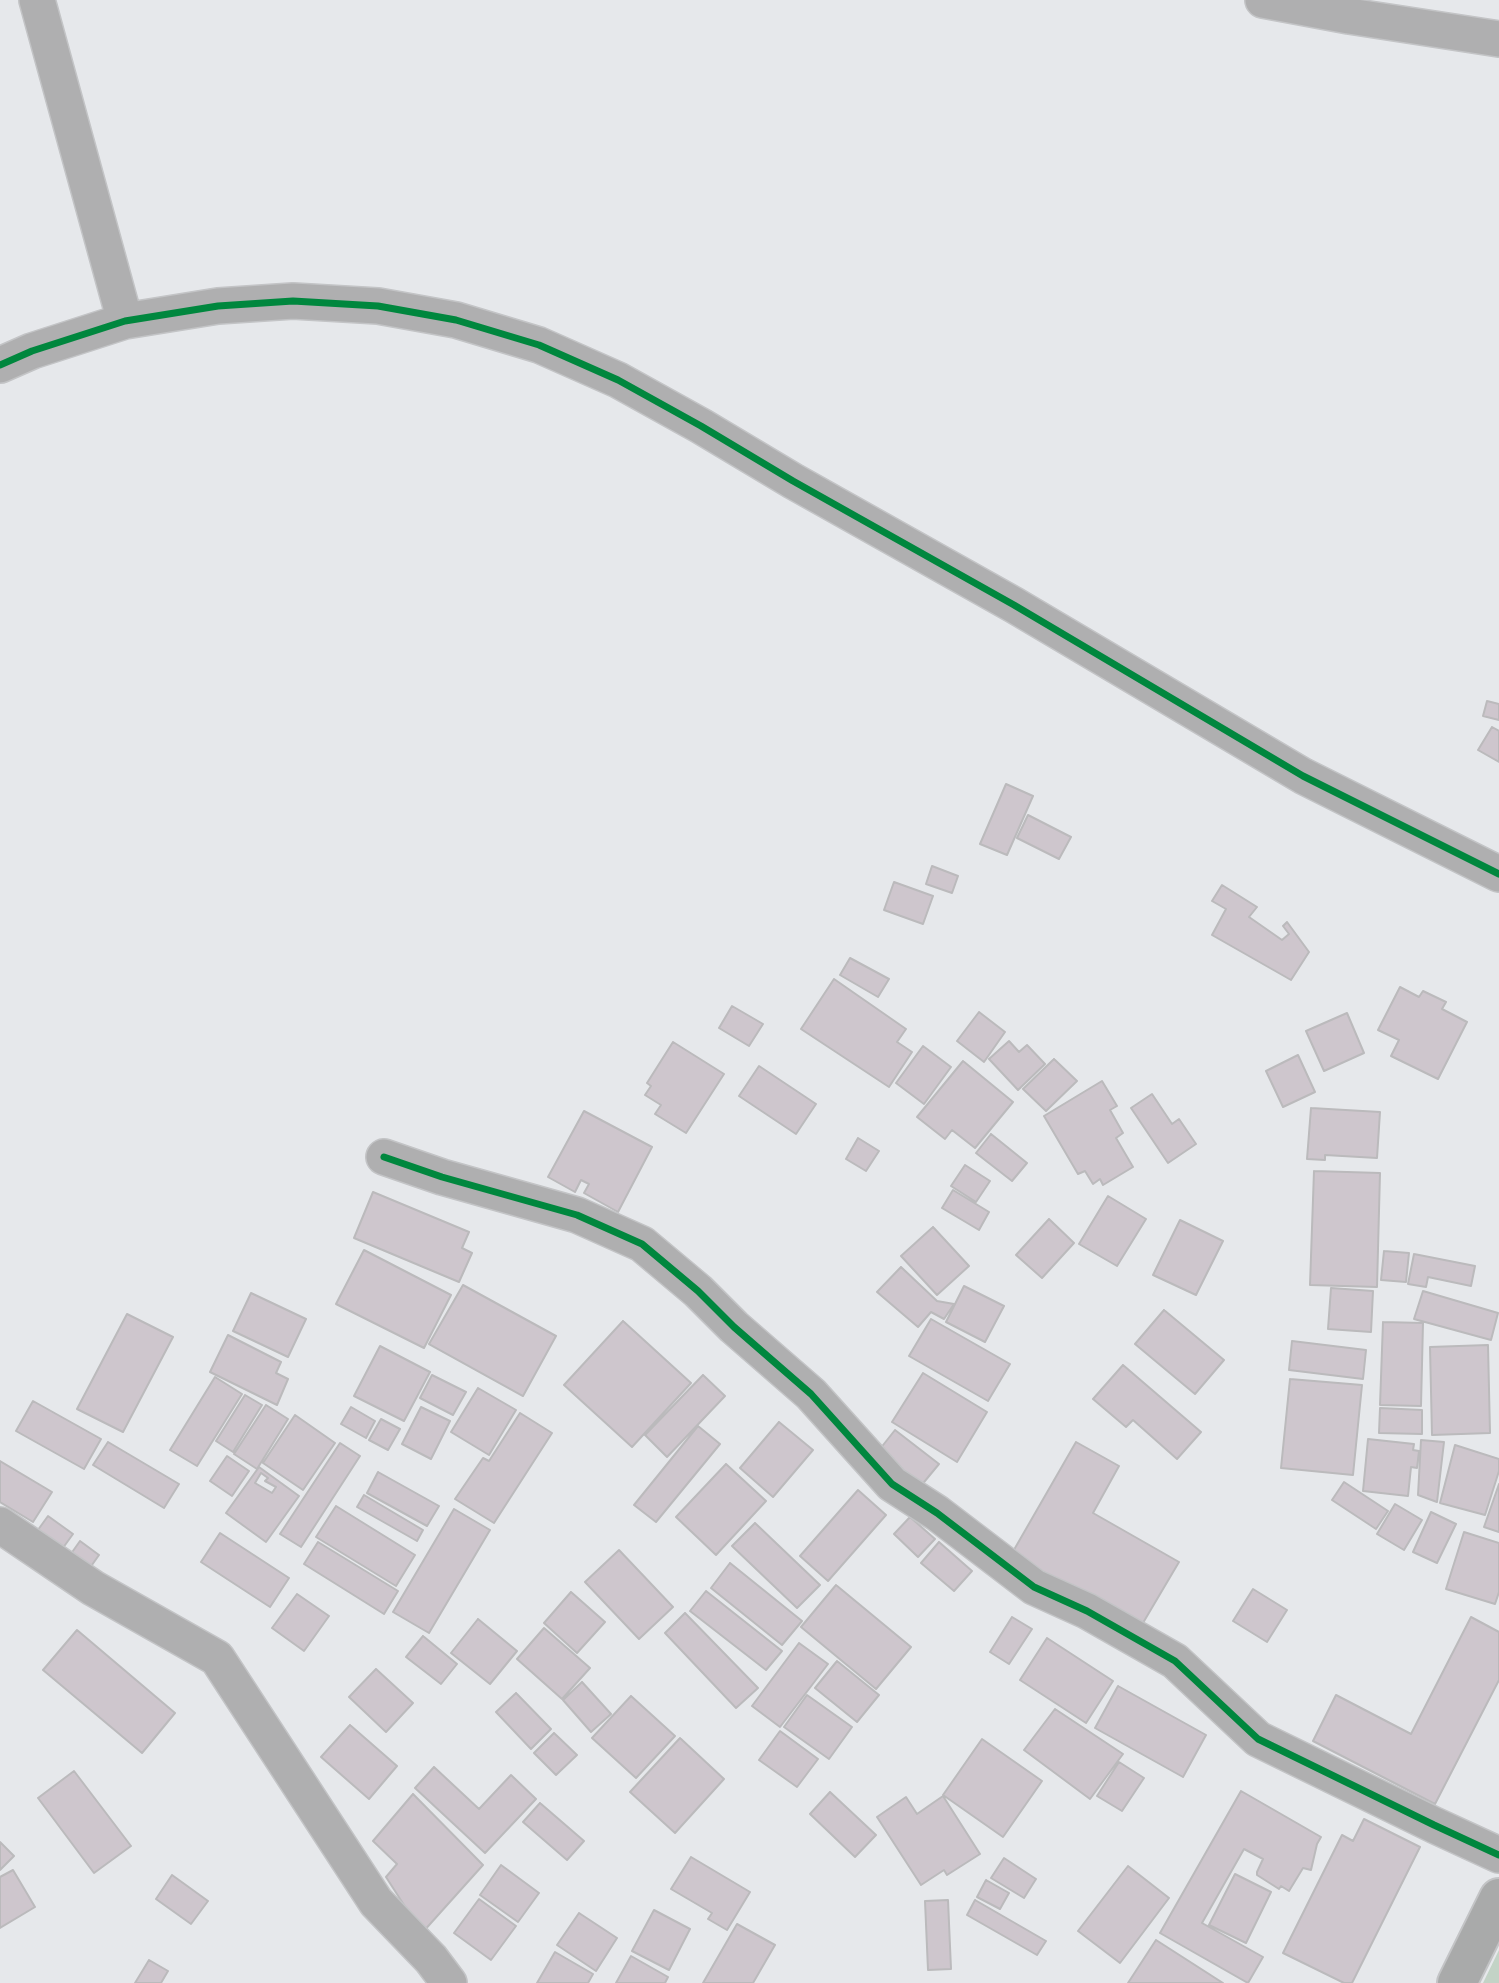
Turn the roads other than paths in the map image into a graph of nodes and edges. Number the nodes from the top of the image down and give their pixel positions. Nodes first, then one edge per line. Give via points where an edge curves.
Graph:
1 (37, 0) edge
2 (1263, 0) edge
3 (1499, 39) edge
4 (125, 321) junction
5 (0, 365) edge
6 (1499, 873) edge
7 (384, 1157) dead end
8 (0, 1525) edge
9 (1499, 1855) edge
10 (1499, 1899) edge
11 (449, 1983) edge
12 (1457, 1983) edge

1 - 4 street
2 - 3 street
4 - 5 street
4 - 6 street via 218,306 293,301 378,306 456,320 539,345 618,380 701,426 1303,776
7 - 9 street via 577,1215 642,1244 811,1394 892,1484 1034,1587 1175,1661 1258,1739
8 - 11 street via 93,1588 218,1658 376,1902
10 - 12 highway

